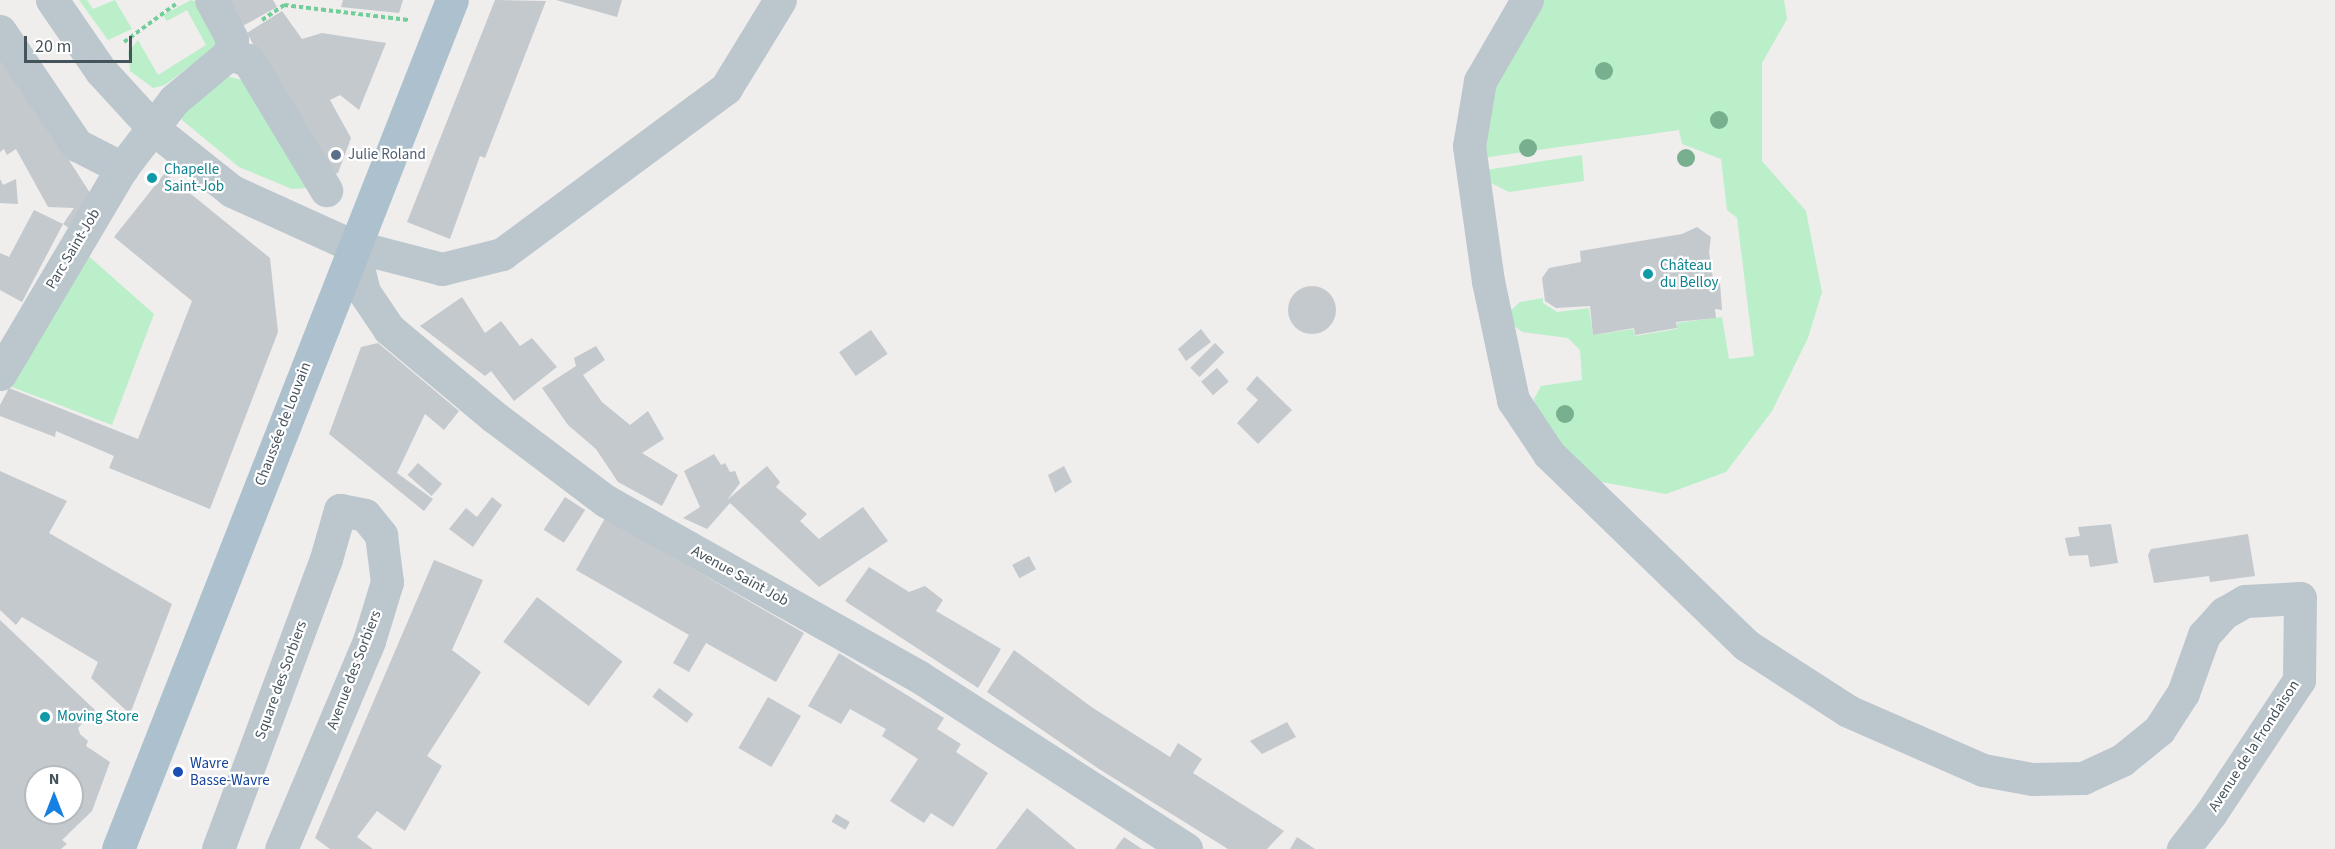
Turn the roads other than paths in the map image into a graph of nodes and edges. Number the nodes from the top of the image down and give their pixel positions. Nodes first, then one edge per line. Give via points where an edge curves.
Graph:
1 (52, 0) edge
2 (211, 0) edge
3 (452, 0) edge
4 (780, 0) edge
5 (1527, 0) edge
6 (0, 31) edge
7 (230, 46) junction
8 (155, 130) junction
9 (122, 168) junction
10 (326, 190) dead end
11 (353, 246) junction
12 (0, 374) edge
13 (340, 510) joint
14 (118, 849) edge
15 (218, 849) edge
16 (281, 849) edge
17 (1186, 849) edge
18 (2182, 849) edge

1 - 8 street via 101,71
2 - 7 street
3 - 11 main road, Chaussée de Louvain
4 - 11 street via 726,87 502,254 442,269
5 - 18 street, Avenue de la Frondaison via 1480,81 1469,146 1488,281 1513,400 1549,454 1746,645 1848,711 1983,770 2032,779 2083,778 2122,760 2159,730 2183,693 2204,635 2224,613 2245,601 2300,598 2299,680 2211,813
6 - 9 street via 77,145
7 - 8 street, Parc Saint-Job via 174,100
7 - 10 street via 248,60
8 - 9 street, Parc Saint-Job
8 - 11 street via 232,191
9 - 12 street, Parc Saint-Job
11 - 14 main road, Chaussée de Louvain
11 - 17 street, Avenue Saint Job via 364,292 389,329 493,416 606,501 918,675
13 - 15 street, Square des Sorbiers via 326,560
13 - 16 street, Avenue des Sorbiers via 365,515 381,535 387,582 369,641

